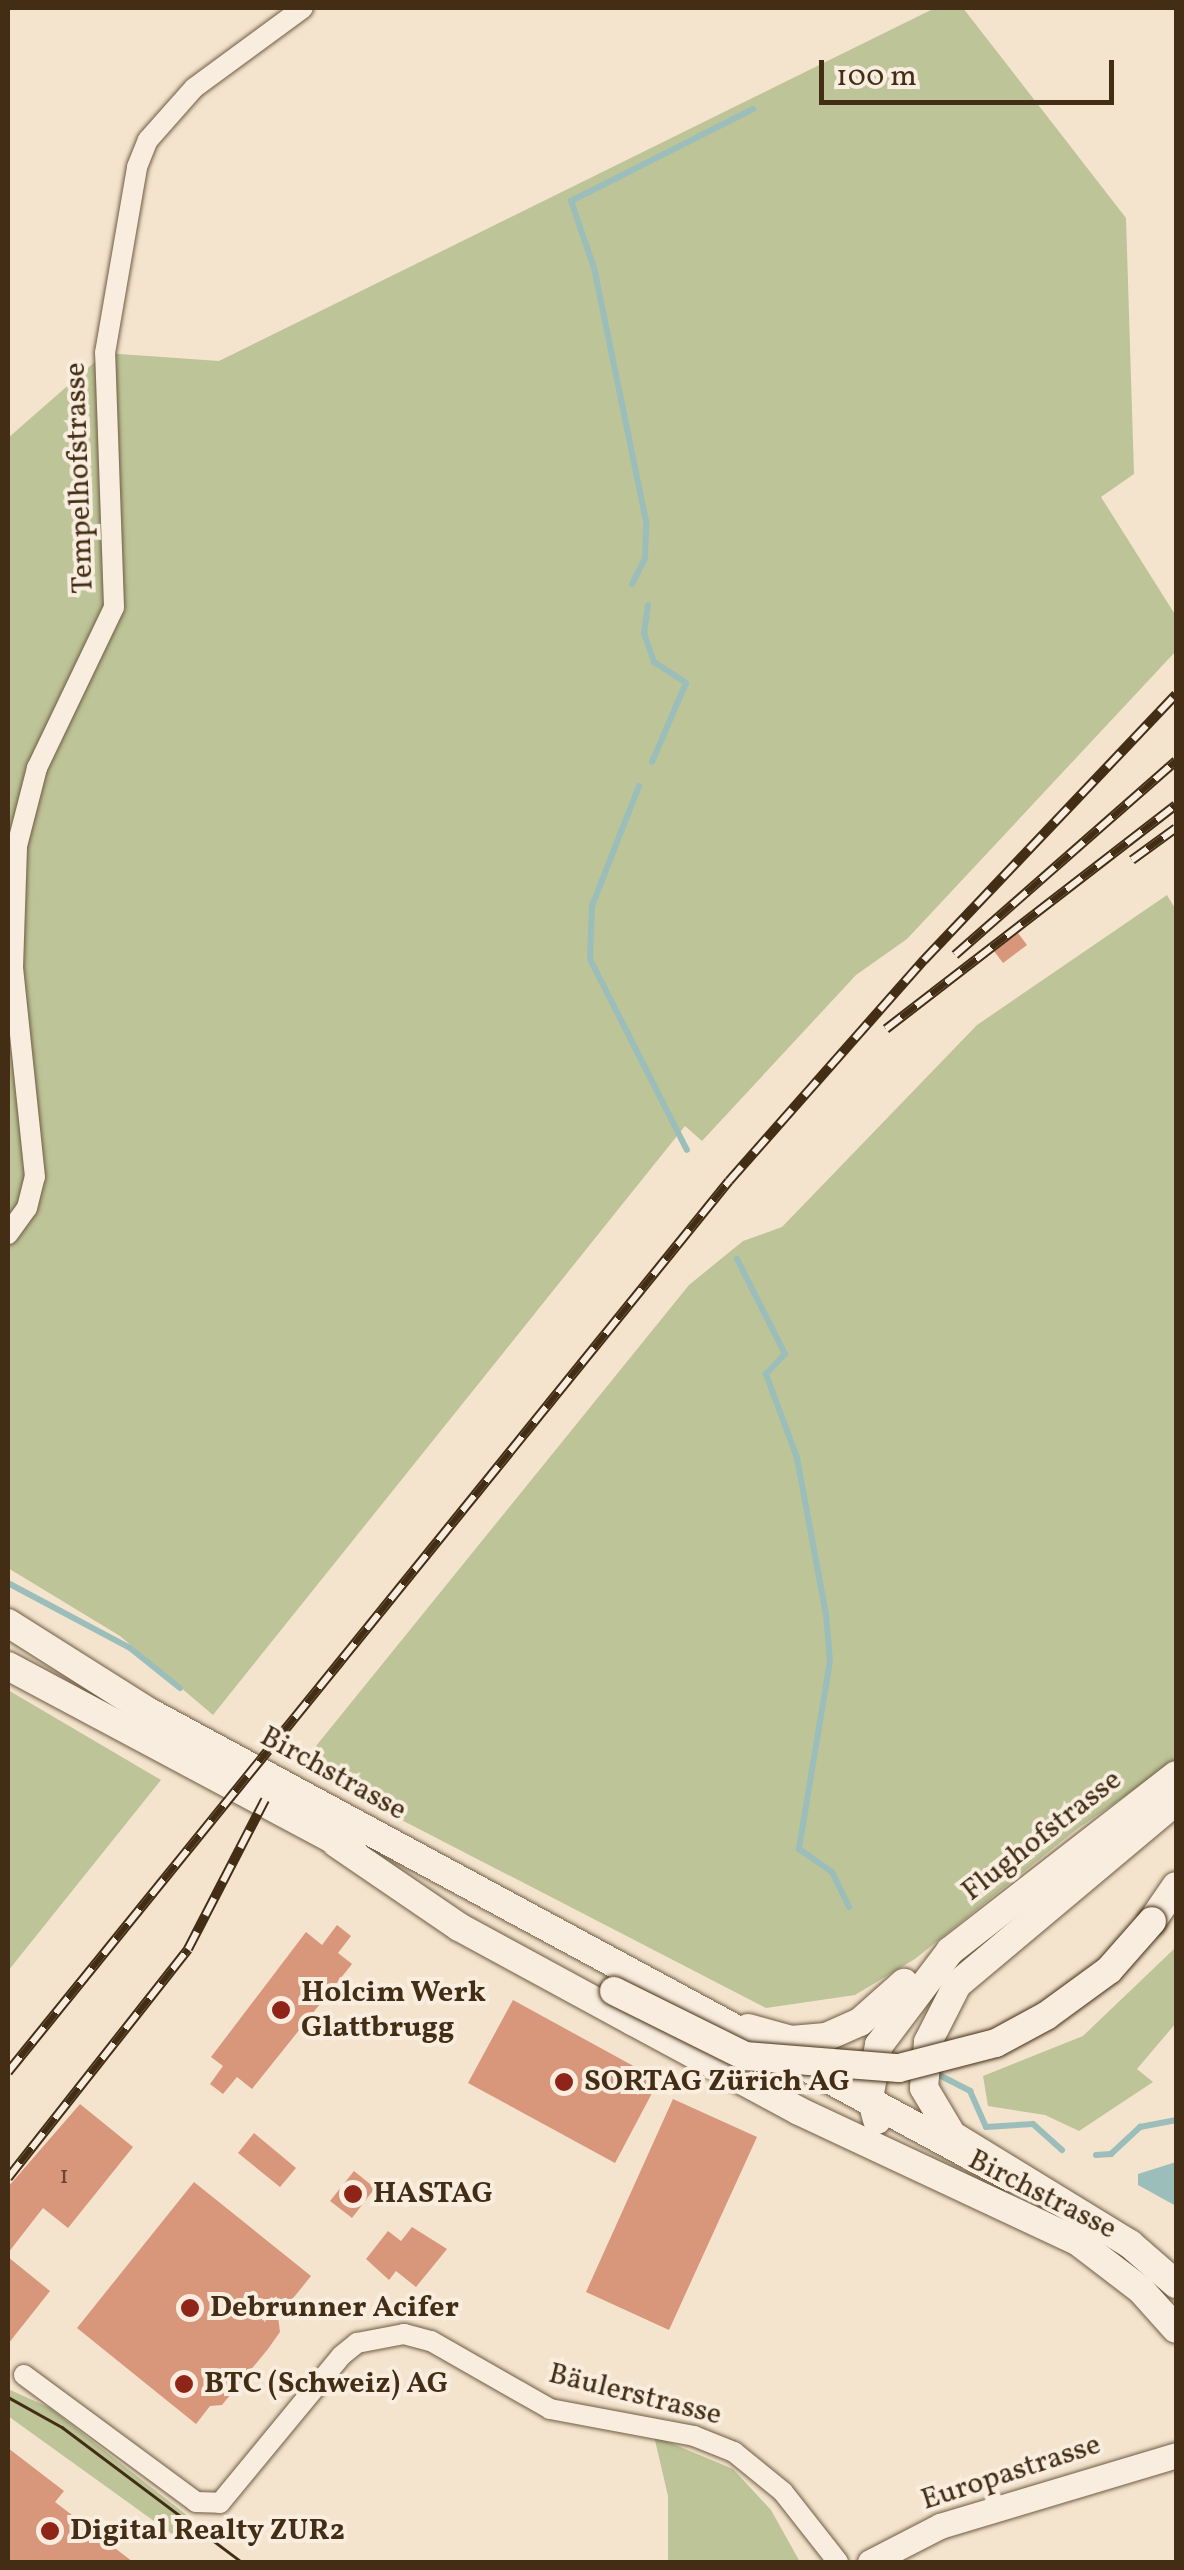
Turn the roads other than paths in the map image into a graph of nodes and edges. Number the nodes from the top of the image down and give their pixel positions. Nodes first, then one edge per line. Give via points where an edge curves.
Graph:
1 (303, 8) edge
2 (8, 1234) edge
3 (8, 1623) edge
4 (8, 1666) edge
5 (1176, 1775) edge
6 (1176, 1801) edge
7 (336, 1843) junction
8 (1176, 1886) edge
9 (950, 1952) junction
10 (622, 1983) junction
11 (872, 2108) junction
12 (916, 2166) junction
13 (1010, 2177) junction
14 (1176, 2284) edge
15 (1176, 2329) edge
16 (24, 2375) dead end
17 (1176, 2456) edge
18 (838, 2562) edge
19 (870, 2562) edge

1 - 2 street, Tempelhofstrasse via 194,88 148,140 138,167 105,353 114,607 37,768 17,846 14,984 35,1177 27,1208
3 - 10 main road, Birchstrasse via 146,1711
4 - 7 main road, Birchstrasse
5 - 9 main road, Flughofstrasse
6 - 13 main road, Birchstrasse via 973,1968 944,2005 924,2068 930,2106 952,2135
7 - 10 main road, Birchstrasse
7 - 12 main road, Birchstrasse via 459,1927
8 - 10 main road, Birchstrasse, bridge via 1109,1970 1046,2016 996,2043 899,2068 792,2066 745,2056
9 - 10 main road, Birchstrasse via 928,1959 860,2022 810,2041 754,2031
9 - 11 main road via 879,2045
10 - 11 main road, Birchstrasse
11 - 12 main road, Birchstrasse
11 - 13 main road, Birchstrasse
12 - 15 main road, Birchstrasse via 1077,2241 1141,2290
13 - 14 main road, Birchstrasse via 1130,2244
16 - 18 street, Bäulerstrasse via 196,2502 220,2502 341,2356 357,2343 404,2334 550,2409 694,2436 734,2452 783,2492
17 - 19 street, Europastrasse via 940,2526

